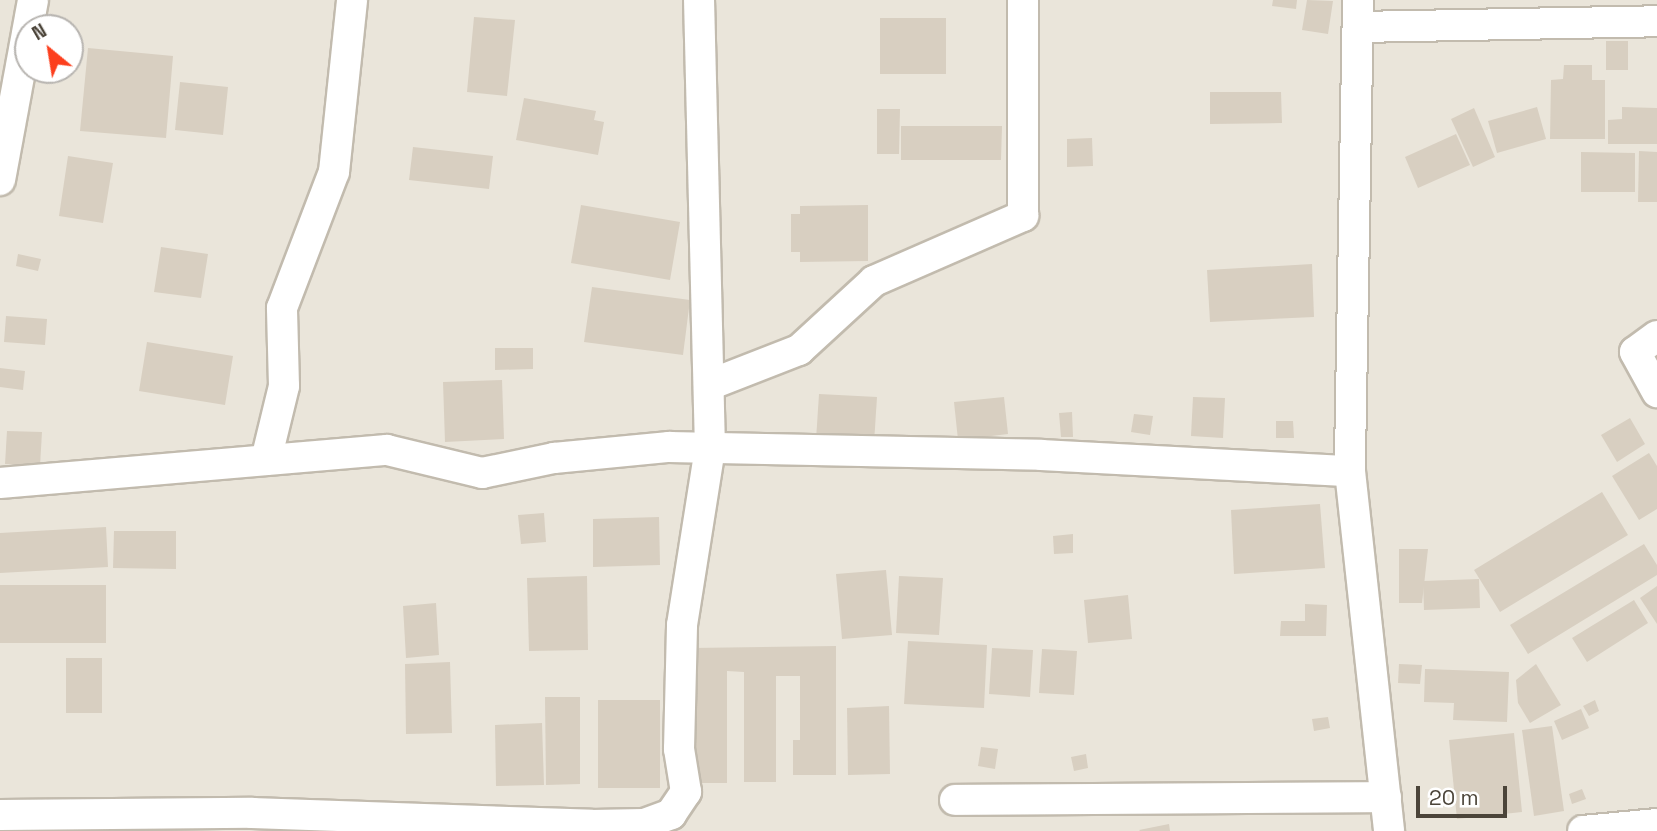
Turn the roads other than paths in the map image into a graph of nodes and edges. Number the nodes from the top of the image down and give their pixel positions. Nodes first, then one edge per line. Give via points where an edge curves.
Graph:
1 (33, 0) edge
2 (352, 0) edge
3 (699, 0) edge
4 (1023, 0) edge
5 (1358, 13) edge
6 (1657, 21) edge
7 (0, 180) edge
8 (1657, 336) edge
9 (709, 385) junction
10 (1657, 392) edge
11 (710, 449) junction
12 (266, 460) junction
13 (1350, 471) junction
14 (0, 482) edge
15 (1386, 797) junction
16 (955, 800) dead end
17 (0, 815) edge
18 (1657, 824) edge
19 (428, 825) edge
20 (1389, 831) edge
21 (1583, 831) edge

1 - 7 street
2 - 12 street via 334,172 282,308 284,386
3 - 9 street
4 - 9 street via 1023,216 874,281 799,350
5 - 6 street
5 - 13 street
8 - 10 street via 1635,352
9 - 11 street
11 - 12 street via 669,447 554,458 482,473 387,450
11 - 13 street via 1041,455
11 - 19 street via 682,625 679,749 686,792 671,814 644,824
12 - 14 street
13 - 15 street
15 - 16 street
15 - 20 street
17 - 19 street via 252,813
18 - 21 street

